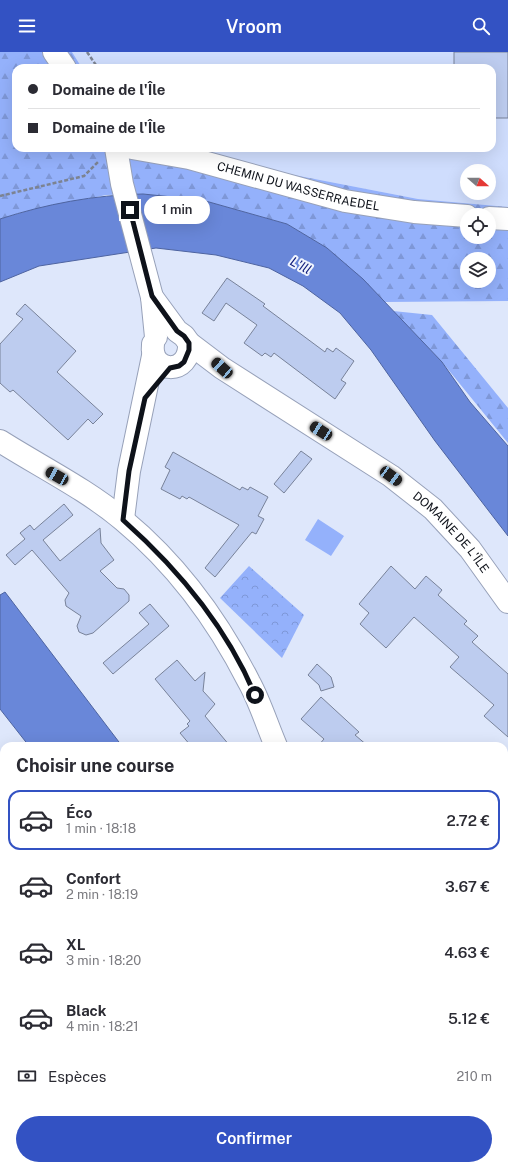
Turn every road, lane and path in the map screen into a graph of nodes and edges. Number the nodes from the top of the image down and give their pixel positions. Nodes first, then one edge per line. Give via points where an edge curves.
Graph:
1 (54, 52) edge
2 (87, 52) edge
3 (62, 64) edge
4 (95, 64) edge
5 (110, 152) edge
6 (155, 152) edge
7 (0, 196) edge
8 (460, 215) edge
9 (496, 218) edge
10 (508, 219) edge
11 (172, 350) junction
12 (0, 441) edge
13 (123, 520) junction
14 (508, 602) edge
15 (274, 742) edge

1 - 3 street
2 - 4 path
5 - 7 path via 84,176
5 - 11 street via 122,184 152,296
6 - 8 street, CHEMIN DU WASSERRAEDEL via 189,158 345,201 414,212
9 - 10 street
11 - 13 street via 145,398 129,471
11 - 14 street, DOMAINE DE L'ÎLE via 222,368 414,493 470,549
12 - 13 street via 77,488
13 - 15 street via 173,569 215,624 250,684

